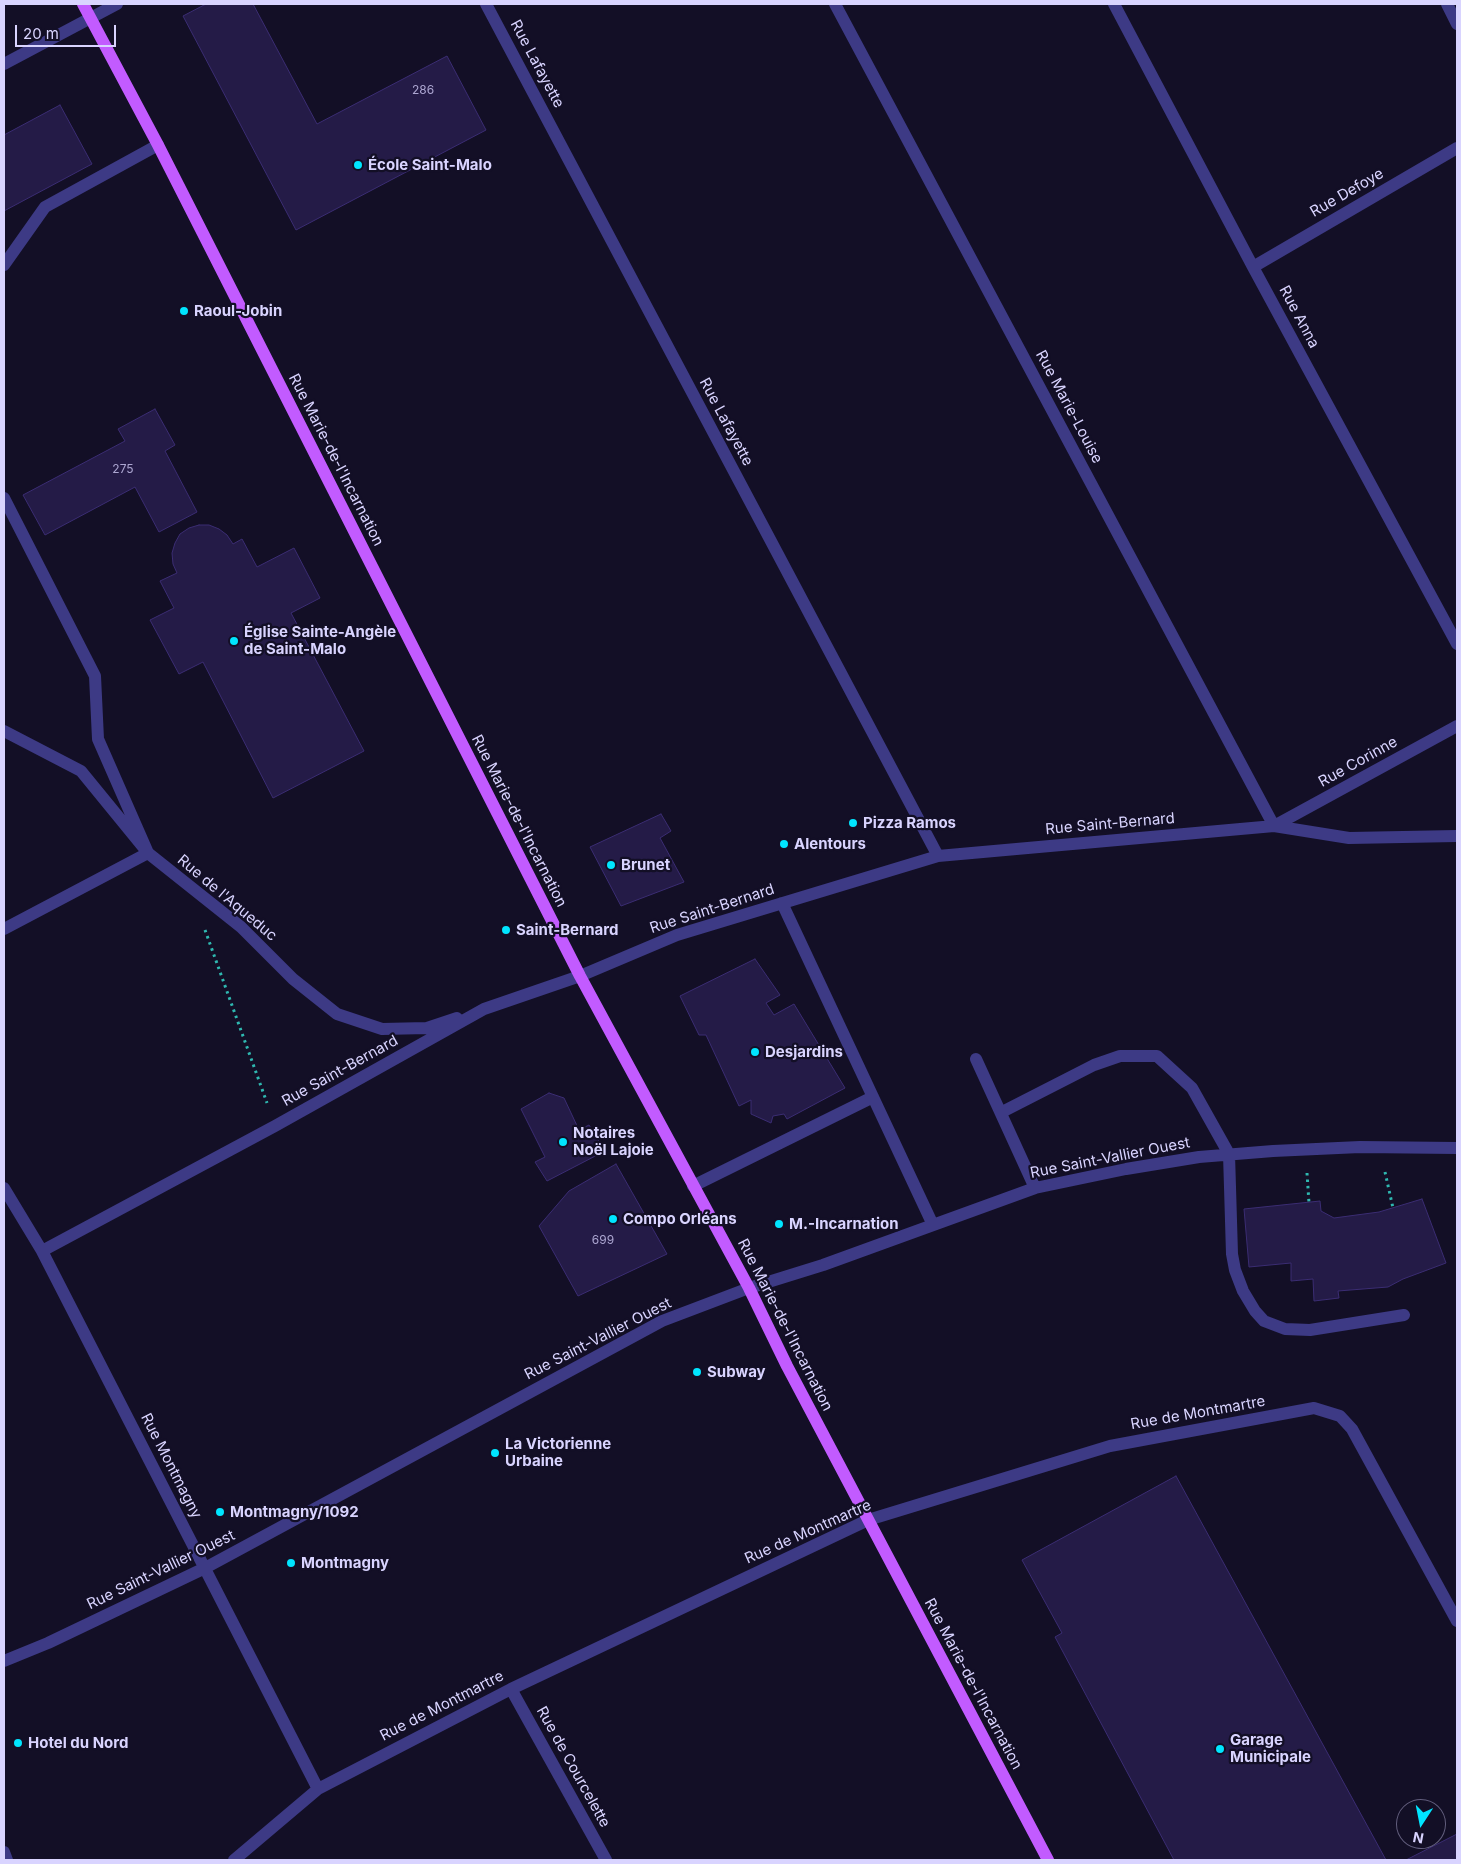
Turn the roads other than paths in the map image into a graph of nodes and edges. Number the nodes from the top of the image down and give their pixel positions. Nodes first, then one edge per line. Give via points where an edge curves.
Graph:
1 (83, 4) edge
2 (117, 4) edge
3 (486, 4) edge
4 (835, 4) edge
5 (1114, 4) edge
6 (1447, 4) edge
7 (91, 18) junction
8 (1457, 24) edge
9 (4, 64) edge
10 (158, 145) junction
11 (1457, 148) edge
12 (4, 265) edge
13 (1253, 267) junction
14 (4, 498) edge
15 (1457, 644) edge
16 (1457, 726) edge
17 (4, 732) edge
18 (1274, 826) junction
19 (1457, 836) edge
20 (148, 853) junction
21 (938, 856) junction
22 (782, 903) junction
23 (4, 929) edge
24 (580, 976) junction
25 (484, 1009) junction
26 (976, 1058) dead end
27 (873, 1097) junction
28 (1002, 1112) junction
29 (1457, 1148) edge
30 (1229, 1154) junction
31 (693, 1186) junction
32 (1035, 1188) junction
33 (6, 1196) edge
34 (933, 1225) junction
35 (42, 1251) junction
36 (749, 1288) junction
37 (1404, 1315) dead end
38 (868, 1520) junction
39 (205, 1568) junction
40 (1457, 1621) edge
41 (4, 1661) edge
42 (512, 1689) junction
43 (318, 1789) junction
44 (4, 1852) edge
45 (7, 1860) edge
46 (234, 1860) edge
47 (606, 1860) edge
48 (1048, 1860) edge

1 - 7 main road, Rue Marie-de-l'Incarnation
2 - 7 street
3 - 21 street, Rue Lafayette
4 - 18 street, Rue Marie-Louise
5 - 13 street, Rue Anna
6 - 8 street
7 - 9 street
7 - 10 main road, Rue Marie-de-l'Incarnation
10 - 12 street via 44,208
10 - 24 main road, Rue Marie-de-l'Incarnation
11 - 13 street, Rue Defoye
13 - 15 street, Rue Anna
14 - 20 street via 95,676 98,739
16 - 18 street, Rue Corinne
17 - 20 street, Rue de l'Aqueduc via 81,771
18 - 19 street, Rue Saint-Bernard via 1349,838
18 - 21 street, Rue Saint-Bernard
20 - 23 street
20 - 25 street, Rue de l'Aqueduc via 241,927 293,979 337,1014 382,1029 427,1028
21 - 22 street, Rue Saint-Bernard
22 - 24 street, Rue Saint-Bernard via 677,935
22 - 27 street
24 - 25 street, Rue Saint-Bernard
24 - 31 main road, Rue Marie-de-l'Incarnation
25 - 35 street, Rue Saint-Bernard
26 - 28 street
27 - 31 street
27 - 34 street
28 - 30 street via 1094,1065 1120,1056 1157,1056 1192,1088
28 - 32 street
29 - 30 street, Rue Saint-Vallier Ouest via 1305,1149
30 - 32 street, Rue Saint-Vallier Ouest via 1126,1169
30 - 37 street via 1235,1270 1243,1291 1264,1321 1285,1329 1303,1330
31 - 36 main road, Rue Marie-de-l'Incarnation
32 - 34 street, Rue Saint-Vallier Ouest
33 - 35 street, Rue Montmagny
34 - 36 street, Rue Saint-Vallier Ouest
35 - 39 street, Rue Montmagny
36 - 38 main road, Rue Marie-de-l'Incarnation
36 - 39 street, Rue Saint-Vallier Ouest via 662,1321
38 - 40 street, Rue de Montmartre via 1110,1446 1314,1408 1340,1416 1352,1429
38 - 42 street, Rue de Montmartre
38 - 48 main road, Rue Marie-de-l'Incarnation
39 - 41 street, Rue Saint-Vallier Ouest
39 - 43 street, Rue Montmagny
42 - 43 street, Rue de Montmartre
42 - 47 street, Rue de Courcelette
43 - 46 street, Rue de Montmartre
44 - 45 street

